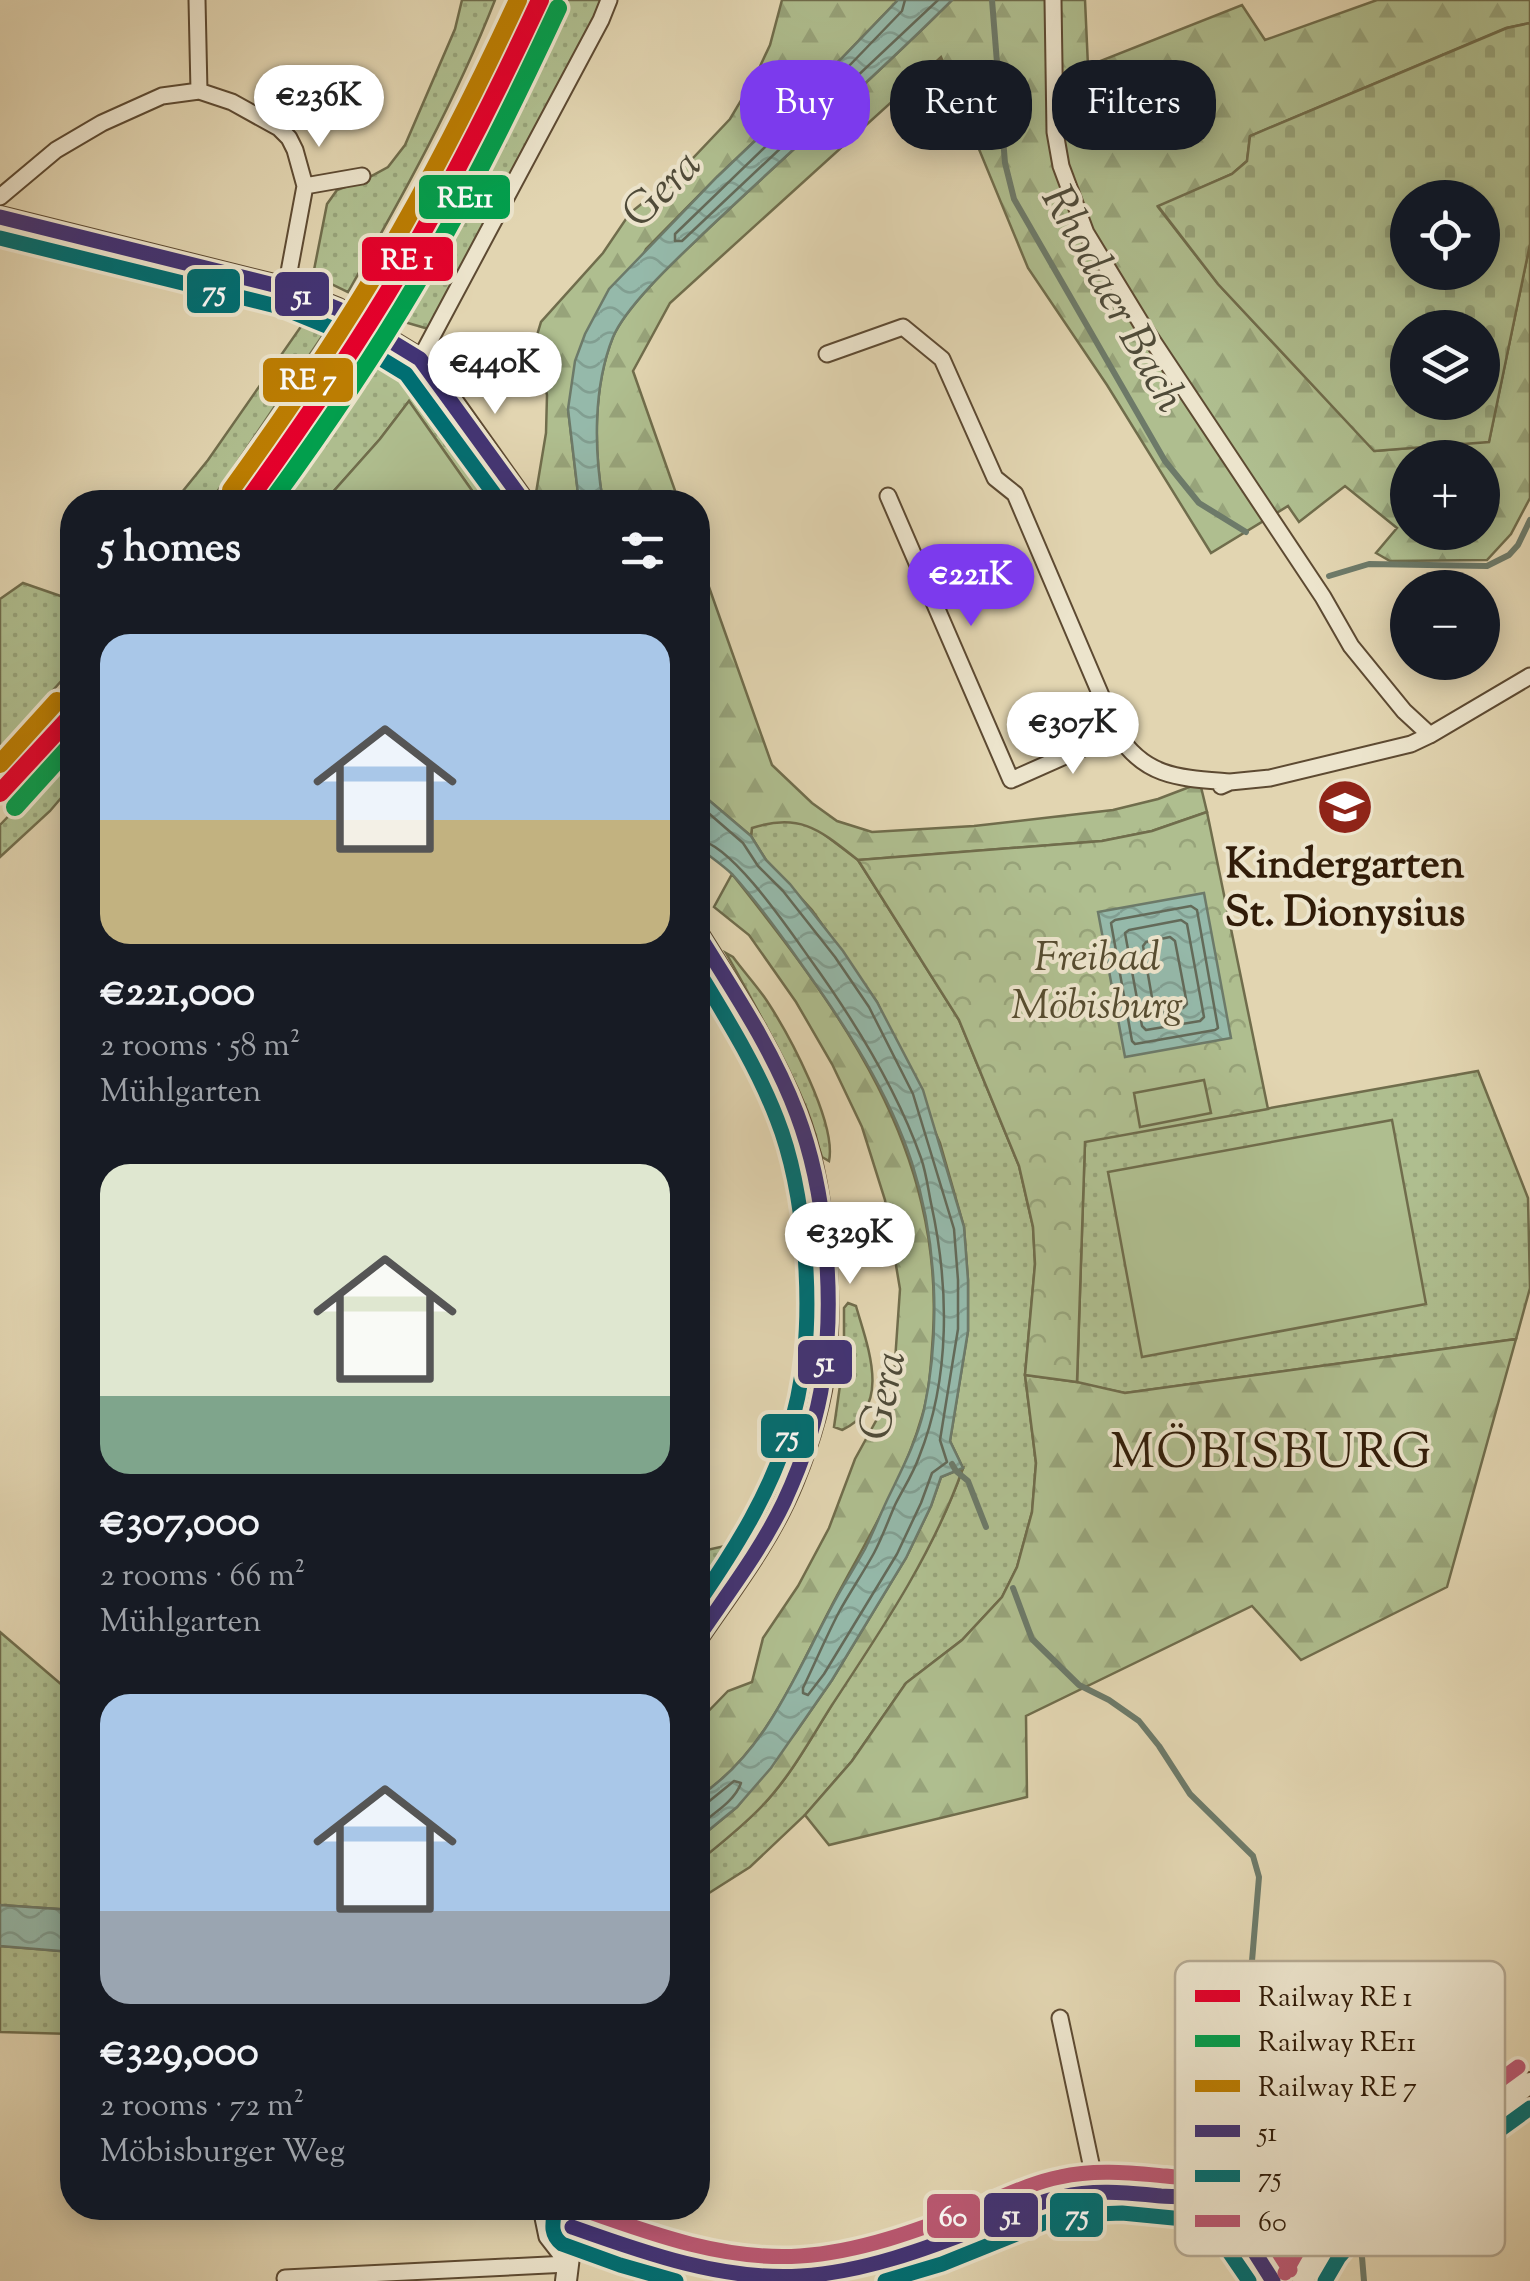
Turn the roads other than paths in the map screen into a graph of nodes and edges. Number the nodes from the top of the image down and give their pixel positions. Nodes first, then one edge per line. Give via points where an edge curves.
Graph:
1 (197, 0) edge
2 (608, 0) edge
3 (1053, 0) edge
4 (199, 91) junction
5 (362, 176) dead end
6 (306, 186) junction
7 (0, 197) edge
8 (0, 216) edge
9 (286, 288) junction
10 (826, 354) dead end
11 (420, 360) junction
12 (515, 490) edge
13 (888, 496) dead end
14 (1530, 676) edge
15 (1117, 733) junction
16 (1430, 735) junction
17 (1230, 782) junction
18 (1213, 790) dead end
19 (710, 953) edge
20 (710, 1619) edge
21 (1060, 2018) dead end
22 (1530, 2083) edge
23 (1505, 2101) edge
24 (1096, 2192) junction
25 (1175, 2198) edge
26 (544, 2220) edge
27 (573, 2220) edge
28 (579, 2220) edge
29 (1256, 2256) edge
30 (1315, 2256) edge
31 (567, 2273) edge
32 (285, 2278) dead end
33 (1273, 2281) edge
34 (1304, 2281) edge

1 - 4 street
2 - 11 street
3 - 16 street via 1055,132 1086,233 1351,646
4 - 6 street via 279,128 290,138
4 - 7 street via 162,96 102,123 56,150
5 - 6 street
6 - 9 street
8 - 9 street
9 - 11 street via 338,309
10 - 15 street via 902,327 942,359 995,478 1015,494
11 - 12 street
13 - 15 street via 1011,780
14 - 16 street
15 - 17 street via 1150,768
16 - 17 street via 1376,754
17 - 18 street
19 - 20 street via 773,1060 798,1118 816,1182 827,1322 816,1411 792,1482 762,1543
21 - 24 street
22 - 23 street
24 - 25 street
24 - 28 street via 1050,2200 886,2260 802,2276 730,2273 630,2247
26 - 31 street
27 - 31 street
29 - 33 street
30 - 34 street
31 - 32 street

